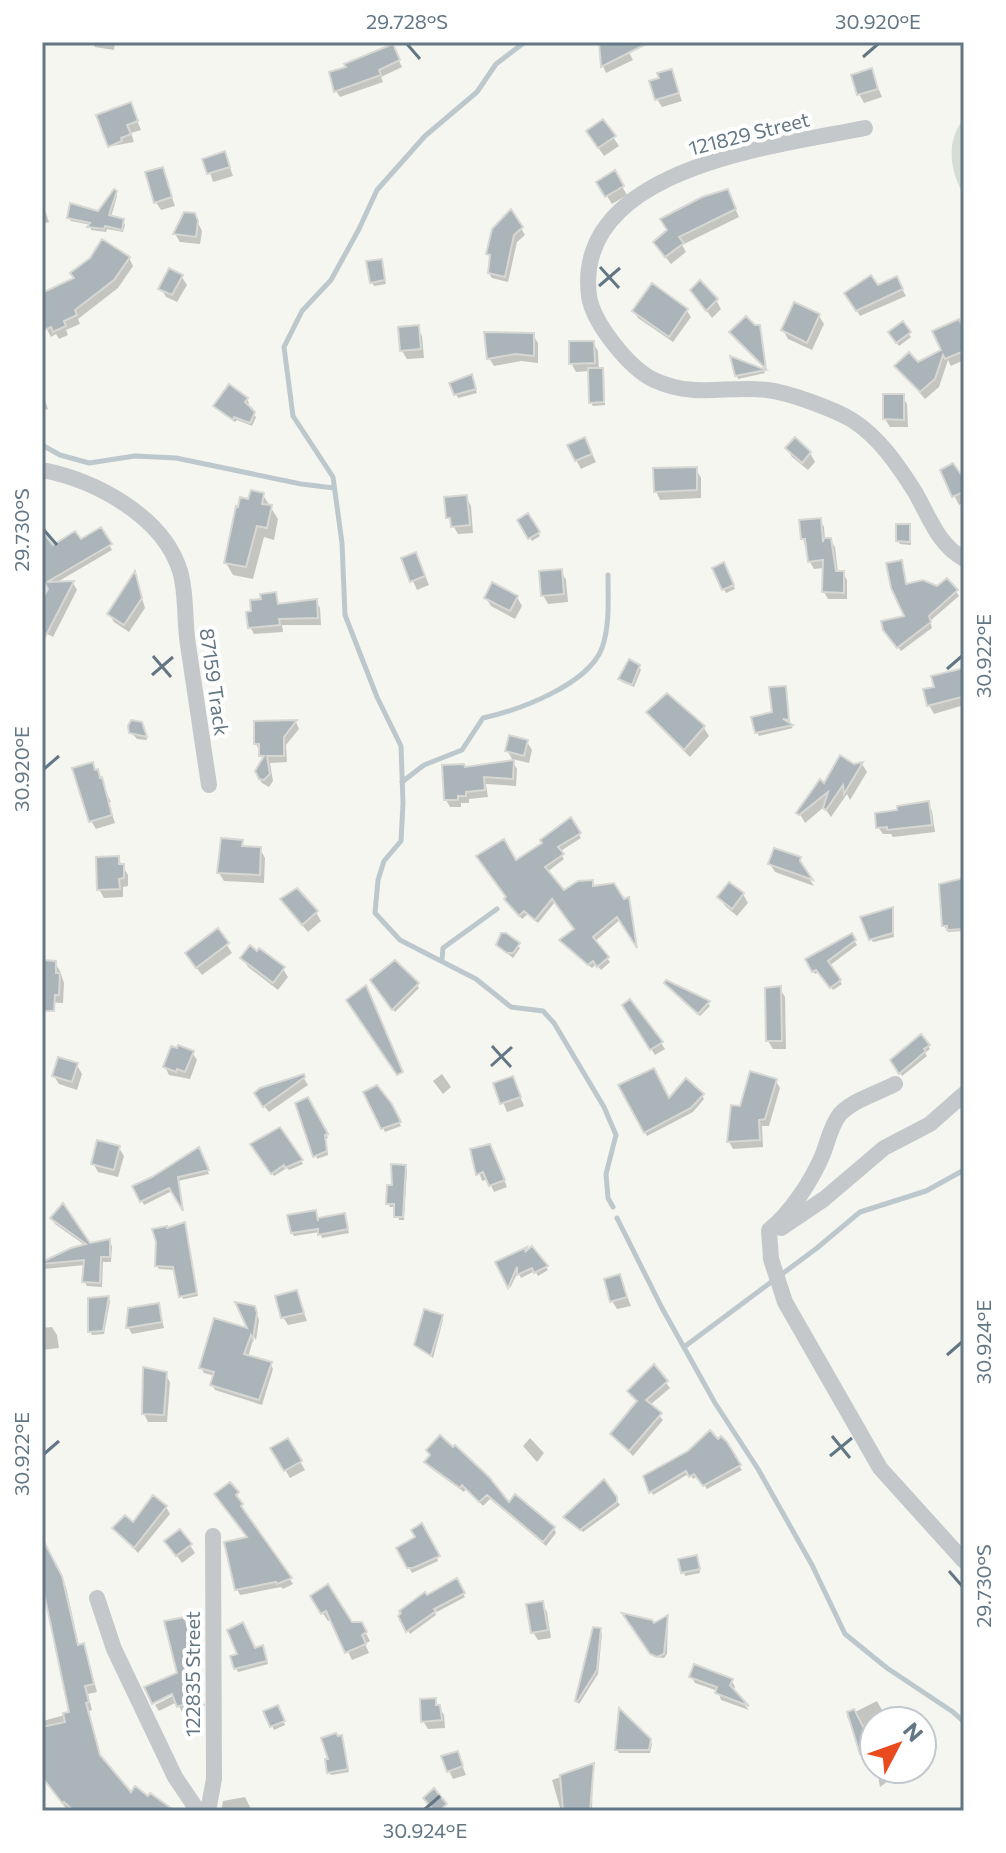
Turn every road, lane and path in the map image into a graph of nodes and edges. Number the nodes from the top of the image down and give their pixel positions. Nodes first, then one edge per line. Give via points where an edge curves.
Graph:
1 (865, 128) dead end
2 (42, 470) edge
3 (964, 559) edge
4 (209, 785) dead end
5 (895, 1084) dead end
6 (964, 1094) edge
7 (769, 1235) junction
8 (213, 1536) dead end
9 (964, 1561) edge
10 (97, 1598) dead end
11 (198, 1811) edge
12 (208, 1811) edge

1 - 3 street, 121829 Street via 736,154 686,171 626,203 593,253 590,306 601,327 651,379 708,392 767,390 850,419 884,448 941,540
2 - 4 street, 87159 Track via 114,497 145,520 173,555 182,579
5 - 7 street via 840,1114 812,1180
6 - 7 street via 930,1124 884,1148 824,1199
7 - 9 street via 785,1302 880,1468
8 - 12 street, 122835 Street via 214,1779
10 - 11 street via 114,1649 175,1777

